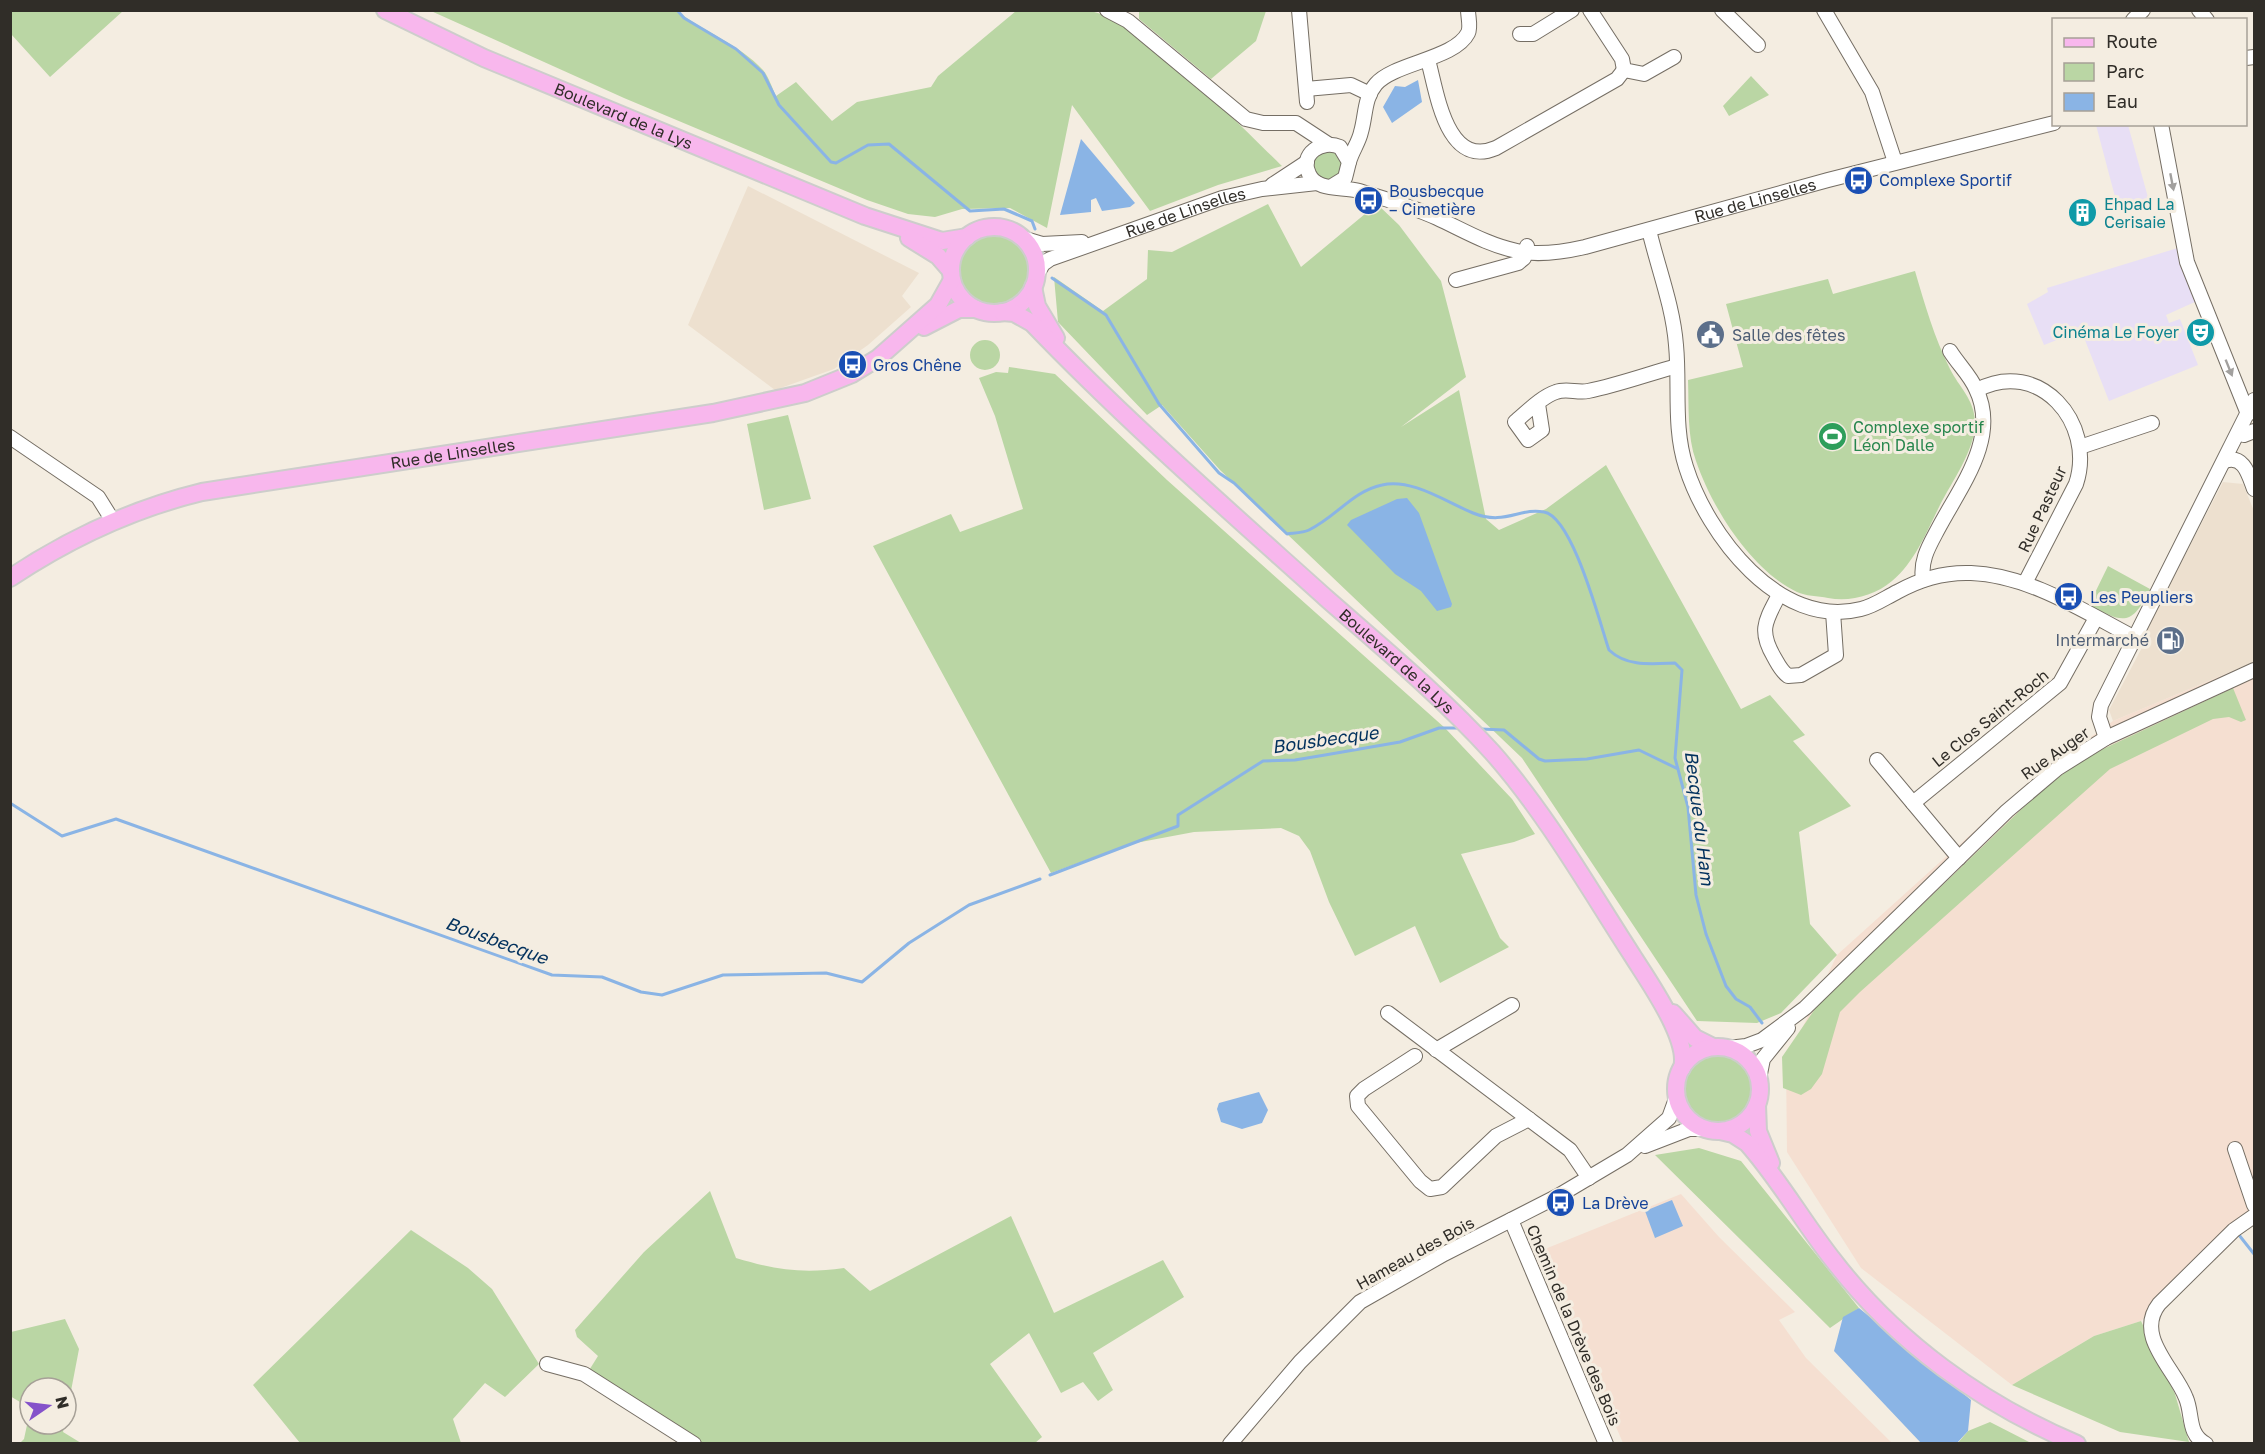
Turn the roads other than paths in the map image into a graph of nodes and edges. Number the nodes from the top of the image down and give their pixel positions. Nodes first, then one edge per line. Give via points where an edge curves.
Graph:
1 (385, 10) edge
2 (1107, 10) edge
3 (1299, 10) edge
4 (1468, 10) edge
5 (1572, 10) edge
6 (1590, 10) edge
7 (1722, 10) edge
8 (1824, 10) edge
9 (1124, 14) edge
10 (1520, 34) dead end
11 (1758, 45) dead end
12 (1674, 57) dead end
13 (1428, 60) junction
14 (1624, 70) junction
15 (1370, 94) junction
16 (1364, 118) junction
17 (2052, 123) edge
18 (1302, 126) junction
19 (2161, 126) edge
20 (1331, 144) junction
21 (1308, 159) junction
22 (1895, 162) junction
23 (1349, 164) junction
24 (1317, 183) junction
25 (1332, 186) junction
26 (1262, 189) junction
27 (865, 216) junction
28 (1649, 230) junction
29 (967, 237) junction
30 (1111, 237) junction
31 (1022, 238) junction
32 (1526, 249) junction
33 (952, 275) junction
34 (1456, 280) dead end
35 (1035, 281) junction
36 (976, 309) junction
37 (1002, 312) junction
38 (897, 343) junction
39 (1950, 351) dead end
40 (1677, 366) junction
41 (1090, 381) junction
42 (1977, 390) junction
43 (2254, 400) edge
44 (1538, 404) dead end
45 (2248, 414) junction
46 (2152, 423) dead end
47 (2254, 431) edge
48 (2238, 433) junction
49 (10, 436) edge
50 (2080, 447) junction
51 (2225, 461) junction
52 (2254, 489) edge
53 (112, 520) junction
54 (10, 578) edge
55 (1923, 580) junction
56 (2025, 583) junction
57 (1779, 595) junction
58 (1833, 612) junction
59 (2096, 618) junction
60 (2135, 638) junction
61 (2254, 670) edge
62 (2106, 738) junction
63 (1877, 760) dead end
64 (1913, 803) junction
65 (1959, 858) junction
66 (1650, 984) junction
67 (1512, 1005) dead end
68 (1805, 1008) junction
69 (1388, 1013) dead end
70 (1720, 1047) junction
71 (1436, 1050) junction
72 (1415, 1056) dead end
73 (1682, 1068) junction
74 (1760, 1079) junction
75 (1677, 1096) junction
76 (1757, 1106) junction
77 (1529, 1119) junction
78 (1712, 1130) junction
79 (2235, 1149) dead end
80 (1627, 1155) junction
81 (1589, 1179) junction
82 (1795, 1206) junction
83 (2254, 1206) edge
84 (2254, 1216) edge
85 (1511, 1220) junction
86 (547, 1364) dead end
87 (1250, 1421) junction
88 (694, 1443) edge
89 (1230, 1443) edge
90 (1239, 1443) edge
91 (1606, 1443) edge
92 (2077, 1443) edge
93 (2206, 1443) edge

1 - 27 main road, Boulevard de la Lys via 484,58
2 - 9 street
3 - 15 street via 1306,96 1351,85
4 - 13 street via 1466,37
5 - 10 street via 1533,34
6 - 14 street via 1622,59
7 - 11 street
8 - 22 street via 1876,101
9 - 18 street via 1246,119
12 - 14 street via 1644,74
13 - 14 street via 1448,128 1460,144 1478,153 1496,148 1617,79
13 - 15 street via 1388,75
15 - 16 street
16 - 20 street via 1353,135
16 - 23 street
17 - 22 street, Rue de Linselles
18 - 20 street
18 - 21 street via 1307,136
19 -> 45 street via 2187,262
20 - 21 street via 1318,146
20 - 23 street via 1344,151
21 - 24 street via 1309,174
21 - 26 street, Rue de Linselles via 1286,178
22 - 28 street, Rue de Linselles
23 - 25 street via 1343,181
23 - 32 street, Rue de Linselles via 1357,178 1374,188 1421,203
24 - 25 street
24 - 26 street, Rue de Linselles
25 - 32 street, Rue de Linselles via 1402,204 1486,242
26 - 30 street, Rue de Linselles via 1203,204
27 - 29 main road, Boulevard de la Lys via 942,241
27 - 33 main road, Boulevard de la Lys via 928,249 945,262
28 - 32 street, Rue de Linselles via 1562,251
28 - 40 street via 1673,325
29 - 31 main road via 997,228
29 - 33 main road via 955,252
30 - 31 street, Rue de Linselles via 1042,244
30 - 35 street, Rue de Linselles via 1050,259
31 - 35 main road via 1034,255
32 - 34 street via 1518,264
33 - 36 main road via 961,297
33 - 38 main road, Rue de Linselles via 942,301
35 - 37 main road via 1021,303
35 - 41 main road, Boulevard de la Lys via 1036,302 1051,332
36 - 37 main road
36 - 38 main road, Rue de Linselles via 949,313
37 - 41 main road, Boulevard de la Lys via 1029,320
38 - 53 main road, Rue de Linselles via 852,374 770,402 232,486 164,502
39 - 42 street
40 - 44 street via 1588,391 1560,391
40 - 57 street via 1680,443 1697,496 1723,538
41 - 66 main road, Boulevard de la Lys via 1477,736 1534,806
42 - 50 street, Rue Pasteur via 2002,380 2023,382 2044,391 2068,416
42 - 55 street via 1984,410 1982,445 1924,554
43 - 45 street, Rue Auger
45 - 48 street, Rue Auger
46 - 50 street
47 - 48 street
48 - 51 street, Rue Auger
49 - 53 street via 98,497
50 - 56 street, Rue Pasteur via 2076,484
51 - 52 street via 2235,460 2245,466
51 - 60 street, Rue Auger
53 - 54 main road, Rue de Linselles
55 - 56 street via 1974,573
55 - 58 street via 1867,607
56 - 59 street
57 - 58 street via 1796,604
57 - 58 street via 1764,636 1788,675 1801,675 1836,656
59 - 60 street
59 - 64 street, Le Clos Saint-Roch via 2060,683
60 - 62 street, Rue Auger via 2099,709
61 - 62 street
62 - 65 street, Rue Auger via 2045,778
63 - 64 street
64 - 65 street
65 - 68 street, Rue Auger
66 - 70 main road, Boulevard de la Lys via 1701,1043
66 - 73 main road, Boulevard de la Lys via 1680,1042
67 - 71 street
68 - 70 street, Rue Auger via 1762,1040 1746,1046
68 - 74 street, Rue Auger via 1763,1059
69 - 71 street
70 - 73 main road via 1695,1054
70 - 74 main road via 1746,1057
71 - 77 street
72 - 77 street via 1364,1089 1357,1096 1358,1106 1430,1189 1442,1188 1496,1136
73 - 75 main road
74 - 76 main road
75 - 78 main road via 1684,1114
75 - 80 street, Hameau des Bois via 1669,1118
76 - 78 main road via 1740,1125
76 - 82 main road via 1760,1138
77 - 81 street via 1570,1150
78 - 80 street, Hameau des Bois via 1680,1131
78 - 82 main road via 1732,1134 1747,1143
79 - 83 street
80 - 81 street, Hameau des Bois
81 - 85 street, Hameau des Bois
82 - 92 main road via 1846,1276 1916,1347 2005,1409
84 - 93 street via 2159,1304 2151,1317 2153,1336 2186,1396 2194,1433
85 - 87 street, Hameau des Bois via 1366,1297 1301,1361
85 - 91 street, Chemin de la Drève des Bois
86 - 88 street via 584,1374
87 - 89 street, Hameau des Bois
87 - 90 street, Hameau des Bois

